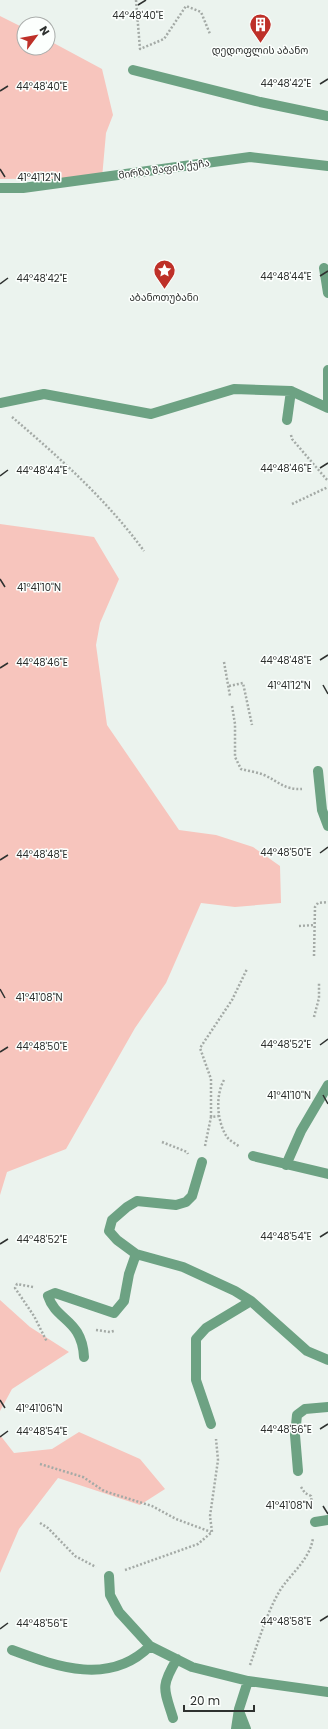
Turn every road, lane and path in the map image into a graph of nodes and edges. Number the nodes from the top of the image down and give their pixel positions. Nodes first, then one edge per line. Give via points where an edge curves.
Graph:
1 (136, 0) edge
2 (210, 34) dead end
3 (133, 70) dead end
4 (328, 116) edge
5 (328, 166) edge
6 (0, 188) edge
7 (324, 268) dead end
8 (328, 293) edge
9 (328, 370) edge
10 (291, 391) junction
11 (0, 403) edge
12 (328, 408) edge
13 (6, 417) dead end
14 (287, 420) joint
15 (328, 481) edge
16 (328, 487) edge
17 (292, 504) dead end
18 (144, 551) dead end
19 (224, 662) dead end
20 (229, 686) junction
21 (230, 696) dead end
22 (232, 706) dead end
23 (252, 725) dead end
24 (318, 771) dead end
25 (319, 789) junction
26 (328, 826) edge
27 (328, 902) edge
28 (315, 925) junction
29 (299, 926) dead end
30 (314, 956) dead end
31 (247, 969) dead end
32 (319, 982) dead end
33 (314, 1017) dead end
34 (224, 1080) dead end
35 (328, 1085) edge
36 (219, 1116) junction
37 (211, 1117) junction
38 (228, 1138) dead end
39 (162, 1142) dead end
40 (253, 1156) dead end
41 (202, 1162) junction
42 (286, 1165) junction
43 (328, 1174) edge
44 (136, 1254) junction
45 (251, 1301) junction
46 (84, 1357) dead end
47 (328, 1360) edge
48 (328, 1407) edge
49 (211, 1424) joint
50 (40, 1464) dead end
51 (298, 1471) joint
52 (328, 1520) edge
53 (315, 1522) junction
54 (40, 1523) dead end
55 (212, 1532) junction
56 (109, 1576) junction
57 (150, 1646) junction
58 (12, 1650) dead end
59 (177, 1659) junction
60 (248, 1681) junction
61 (328, 1692) edge
62 (239, 1709) junction
63 (173, 1718) dead end
64 (236, 1729) edge
65 (246, 1729) edge

1 - 2 path via 140,49 164,39 186,6 201,12
3 - 4 street
5 - 6 street, მირზა შაფის ქუჩა via 250,157 22,188
7 - 8 street
9 - 12 street
10 - 11 street via 234,389 151,414 44,394
10 - 12 street
10 - 14 street
13 - 18 path via 12,417 62,460 123,522
14 - 15 path via 292,439
16 - 17 path
19 - 20 path
20 - 21 path
20 - 23 path via 243,683
22 - 25 path via 235,757 241,769 264,775 293,790
24 - 25 street
25 - 26 street via 322,810
27 - 28 path via 318,903 315,907
28 - 29 path
28 - 30 path
31 - 37 path via 232,1000 200,1048 211,1079
32 - 33 path via 319,998
34 - 36 path via 218,1089
35 - 42 street via 301,1131
36 - 37 path
36 - 38 path
37 - 41 path
39 - 41 path via 187,1152 190,1158
40 - 42 street
41 - 44 street via 192,1196 186,1202 176,1205 137,1201 112,1220 109,1231
42 - 43 street
44 - 45 street via 183,1267
44 - 46 street via 128,1274 124,1300 114,1313 55,1293 48,1296 50,1302 74,1326 84,1344
45 - 47 street via 307,1351
45 - 49 street via 206,1328 196,1339 196,1380
48 - 51 street via 305,1409 297,1415 295,1435
49 - 55 path via 216,1436 218,1460 210,1516
50 - 55 path via 83,1477 104,1491 152,1506 176,1519
51 - 53 path via 301,1488 311,1496
52 - 53 street
53 - 60 path via 313,1542 298,1569 280,1591 268,1615 250,1665
54 - 56 path via 57,1536 74,1556 103,1570
55 - 56 path via 198,1544
56 - 57 street via 110,1595 119,1612
57 - 58 street via 140,1656 129,1661 104,1669 76,1670 54,1666
57 - 59 street
59 - 60 street via 192,1667
59 - 63 street via 166,1677 164,1687
60 - 61 street
60 - 62 street
62 - 64 street
62 - 65 street

